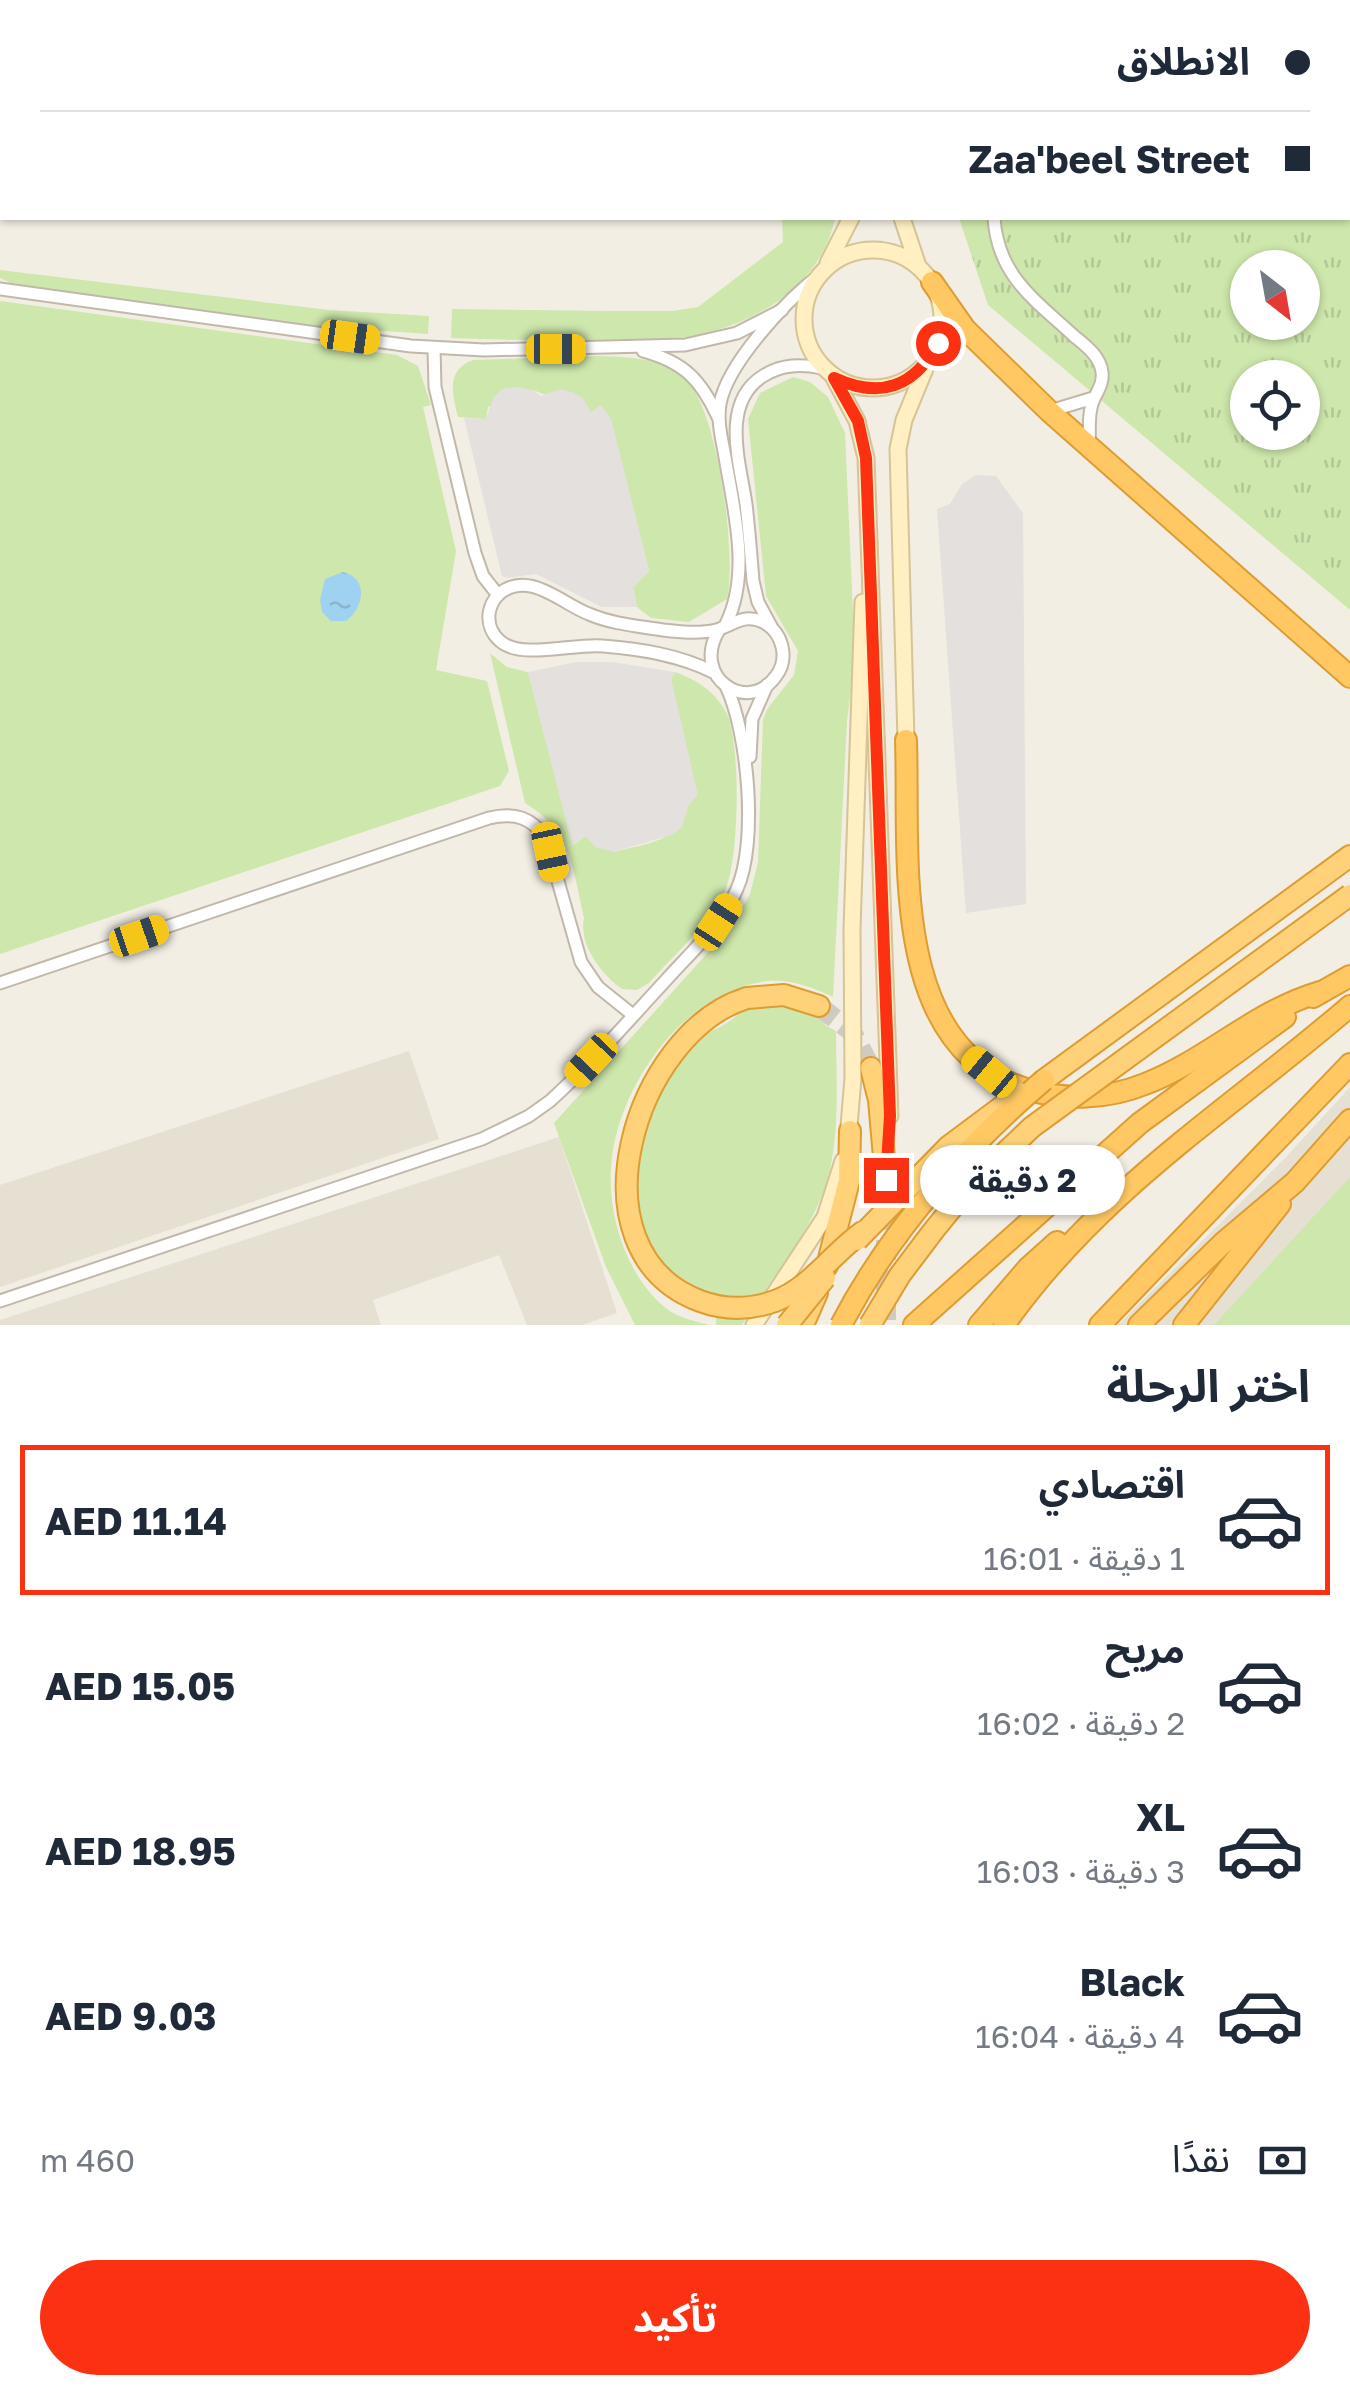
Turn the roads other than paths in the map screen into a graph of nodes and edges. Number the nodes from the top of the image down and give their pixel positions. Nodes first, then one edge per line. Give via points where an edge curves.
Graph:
1 (850, 220) edge
2 (903, 220) edge
3 (994, 220) edge
4 (925, 274) junction
5 (819, 275) junction
6 (0, 289) edge
7 (782, 310) junction
8 (434, 348) junction
9 (629, 348) junction
10 (928, 362) junction
11 (828, 373) junction
12 (1093, 398) junction
13 (1049, 411) junction
14 (718, 418) junction
15 (1089, 448) junction
16 (868, 548) junction
17 (498, 596) junction
18 (607, 620) junction
19 (723, 627) junction
20 (773, 630) junction
21 (602, 646) junction
22 (713, 672) junction
23 (1350, 677) edge
24 (726, 686) junction
25 (767, 686) junction
26 (906, 740) joint
27 (746, 771) junction
28 (1350, 856) edge
29 (1350, 895) edge
30 (1350, 976) edge
31 (0, 983) edge
32 (1320, 992) junction
33 (820, 1006) tunnel mouth
34 (1350, 1006) edge
35 (633, 1015) junction
36 (1350, 1064) edge
37 (871, 1068) tunnel mouth
38 (1044, 1080) junction
39 (1350, 1120) edge
40 (850, 1131) junction
41 (886, 1180) joint
42 (1295, 1182) junction
43 (1096, 1216) junction
44 (864, 1231) junction
45 (0, 1302) edge
46 (920, 1321) edge
47 (754, 1325) edge
48 (787, 1325) edge
49 (803, 1325) edge
50 (841, 1325) edge
51 (870, 1325) edge
52 (979, 1325) edge
53 (1004, 1325) edge
54 (1100, 1325) edge
55 (1139, 1325) edge
56 (1184, 1325) edge

1 - 5 main road
2 - 4 main road
3 - 12 street via 1010,273 1022,289 1098,358 1102,379
4 - 5 main road via 889,252 858,251
4 - 10 main road via 940,301 942,322
4 - 13 highway via 965,329
5 - 7 street
5 - 11 main road via 808,294 804,334
6 - 8 street
7 - 9 street via 711,341
7 - 14 street via 727,382
8 - 9 street
8 - 17 street via 436,388 476,553
9 - 14 street via 665,357 692,374
10 - 11 main road via 894,386 863,388
10 - 26 main road via 898,448
11 - 16 main road via 863,439
11 - 20 street via 788,365 771,371 756,380 737,411 753,581
12 - 13 street
12 - 15 street
13 - 15 highway
14 - 19 street via 739,572
15 - 23 highway
16 - 40 main road via 854,828
16 - 41 main road via 890,1116
17 - 18 street via 532,586
17 - 21 street via 489,621 509,648
18 - 19 street via 682,632
18 - 21 street
19 - 20 street via 750,618
19 - 22 street via 711,642
20 - 25 street via 782,665
21 - 22 street via 666,654
22 - 24 street
24 - 25 street via 747,692
24 - 27 street
25 - 27 street via 752,719
26 - 32 highway via 912,920 924,980 951,1035 1000,1079 1063,1096 1128,1090
27 - 35 street via 747,847 739,886 718,922
28 - 38 highway
29 - 51 highway, bridge via 1032,1127 934,1230
30 - 32 highway
31 - 35 street via 489,818 516,815 546,839 581,962 598,987
32 - 46 highway via 1140,1123
33 - 44 highway, bridge via 784,995 747,998 691,1030 644,1102 631,1144 630,1212 646,1256 672,1285 718,1306 744,1308 794,1292
34 - 43 highway
35 - 45 street via 550,1101 507,1129
36 - 54 highway
37 - 41 highway
38 - 44 highway, bridge via 967,1130
38 - 50 highway, bridge via 931,1191 884,1252
39 - 42 highway
40 - 47 main road via 824,1218
40 - 49 highway via 846,1198
42 - 55 highway
42 - 56 highway
43 - 52 highway via 1040,1256
43 - 53 highway
44 - 48 highway, bridge

